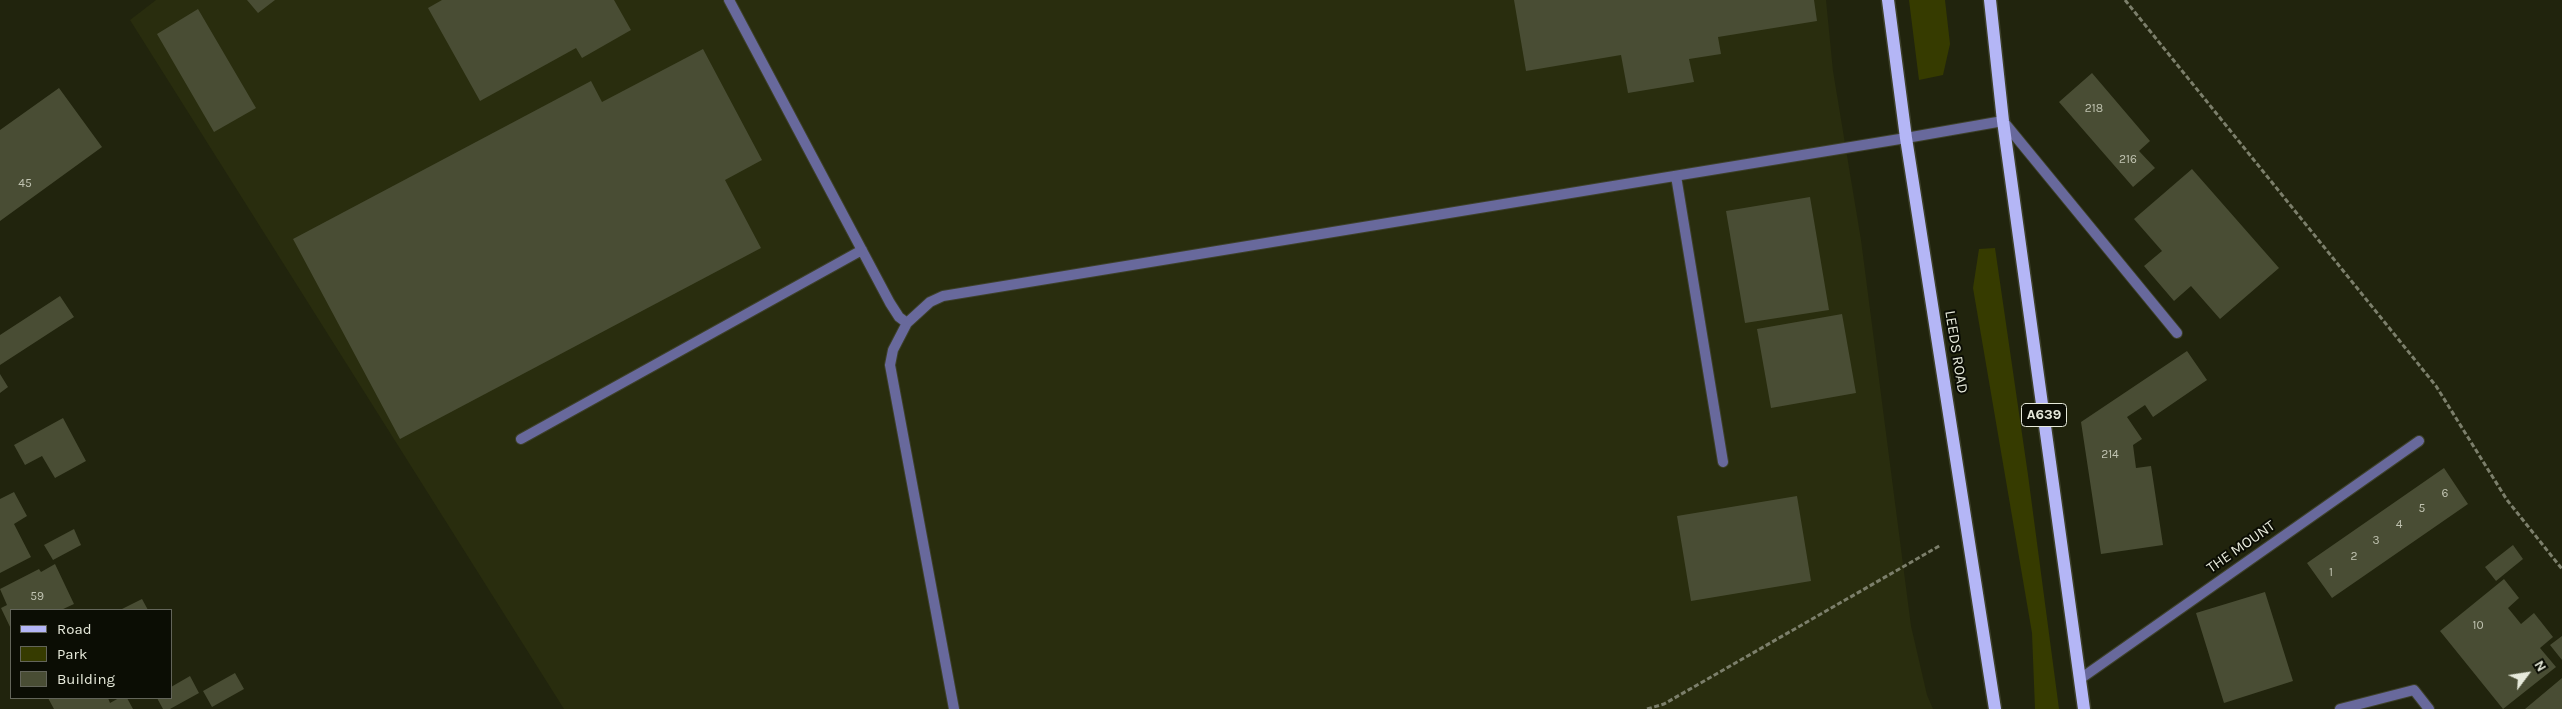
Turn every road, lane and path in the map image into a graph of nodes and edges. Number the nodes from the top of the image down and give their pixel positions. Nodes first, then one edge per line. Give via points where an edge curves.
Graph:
1 (729, 0) edge
2 (1888, 0) edge
3 (1990, 0) edge
4 (2125, 0) edge
5 (2003, 121) junction
6 (1906, 138) junction
7 (1676, 176) junction
8 (862, 250) junction
9 (907, 323) junction
10 (2177, 333) dead end
11 (521, 439) dead end
12 (2419, 441) dead end
13 (1723, 462) dead end
14 (1967, 530) junction
15 (2562, 569) edge
16 (2080, 679) junction
17 (954, 709) edge
18 (1647, 709) edge
19 (1996, 709) edge
20 (2084, 709) edge
21 (2340, 709) edge
22 (2429, 709) edge

1 - 8 street
2 - 6 main road, LEEDS ROAD
3 - 5 main road, A639
4 - 15 path via 2436,386 2507,500
5 - 6 street
5 - 10 street
5 - 16 main road, A639
6 - 7 street
6 - 14 main road, LEEDS ROAD
7 - 9 street via 943,296 930,302
7 - 13 street
8 - 9 street via 890,303
8 - 11 street
9 - 17 street via 893,350 890,365
12 - 16 street, THE MOUNT
14 - 18 path via 1664,704
14 - 19 main road, LEEDS ROAD
16 - 20 main road, A639
21 - 22 street via 2414,690

